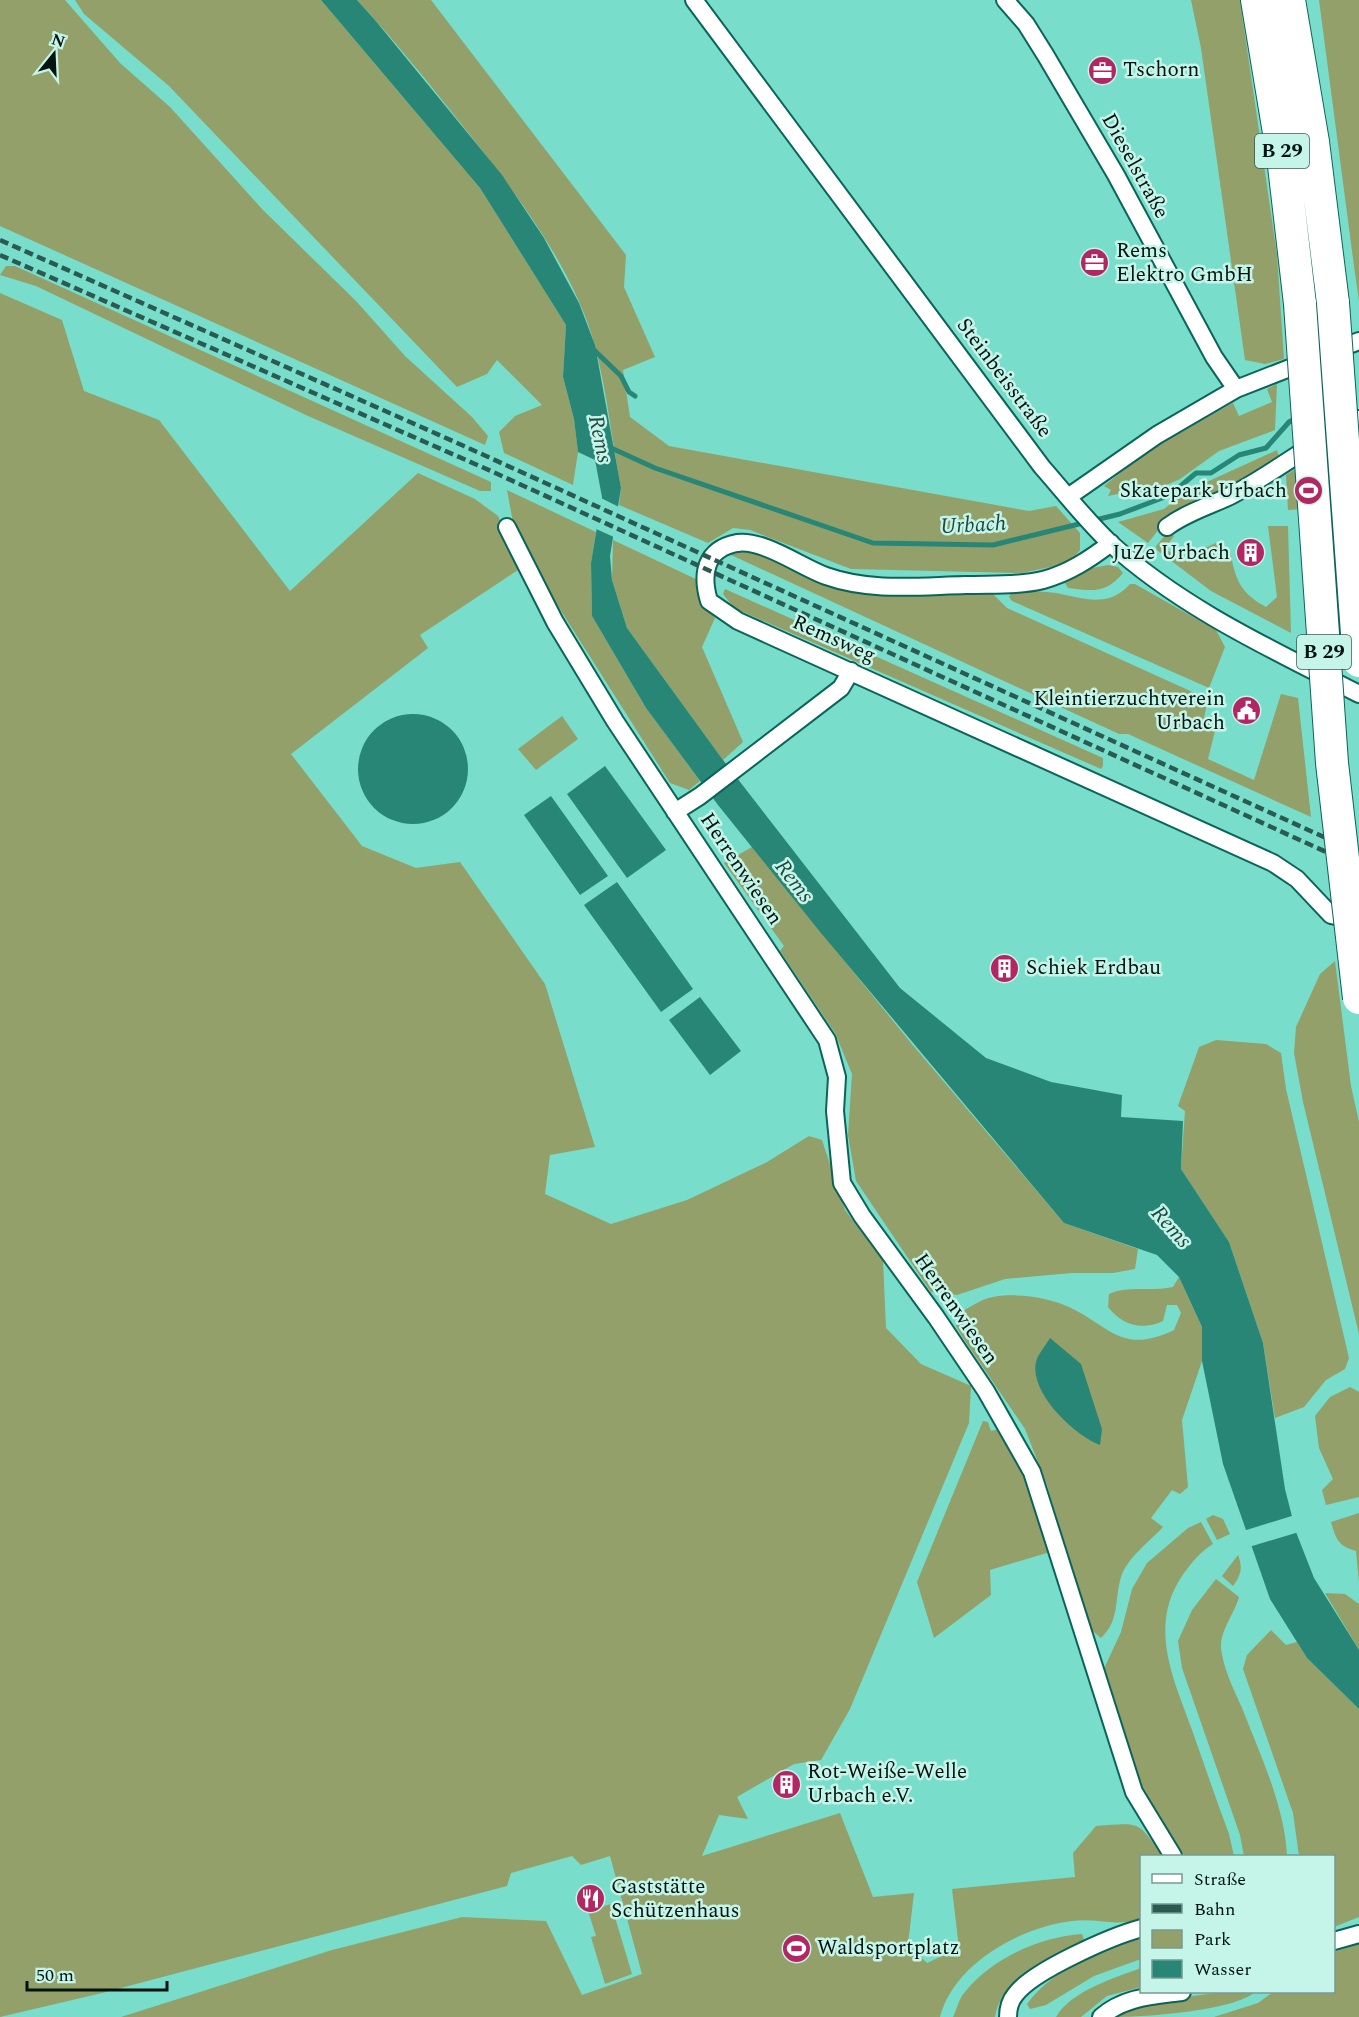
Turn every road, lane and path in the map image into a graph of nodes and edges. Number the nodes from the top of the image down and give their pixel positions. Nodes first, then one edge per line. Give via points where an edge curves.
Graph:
1 (694, 0) edge
2 (1005, 0) edge
3 (1257, 0) edge
4 (1289, 0) edge
5 (1359, 341) edge
6 (1236, 389) junction
7 (1359, 419) edge
8 (1072, 501) junction
9 (507, 527) dead end
10 (1167, 527) dead end
11 (1107, 540) junction
12 (1359, 661) edge
13 (851, 671) junction
14 (1359, 694) edge
15 (675, 812) junction
16 (1359, 920) edge
17 (1359, 998) edge
18 (1172, 1855) edge
19 (1140, 1928) edge
20 (1359, 1934) edge
21 (1335, 1941) edge
22 (1175, 1993) edge
23 (1008, 2017) edge
24 (1101, 2017) edge

1 - 8 street, Steinbeisstraße via 1042,467
2 - 6 street, Dieselstraße via 1046,56 1116,175 1214,357
3 - 17 highway, B 29, bridge via 1283,157 1300,304 1332,763
4 - 12 highway, B 29, bridge via 1313,142 1333,303
5 - 6 street
6 - 8 street via 1157,435
7 - 10 street via 1326,434 1232,495 1181,516
8 - 11 street, Steinbeisstraße
9 - 15 street, Herrenwiesen via 555,622
11 - 13 street, Remsweg via 1082,565 1043,580 1016,583 857,585 826,576 754,543 724,548 706,563 705,589 718,609
11 - 14 street, Steinbeisstraße via 1178,595
13 - 15 street via 841,688
13 - 16 street, Remsweg via 1273,863 1297,879 1331,915
15 - 18 street, Herrenwiesen via 827,1040 837,1077 842,1183 986,1391 1032,1472 1134,1792
19 - 23 street via 1118,1934 1028,1982 1014,1995
20 - 21 street
22 - 24 street via 1129,2000

